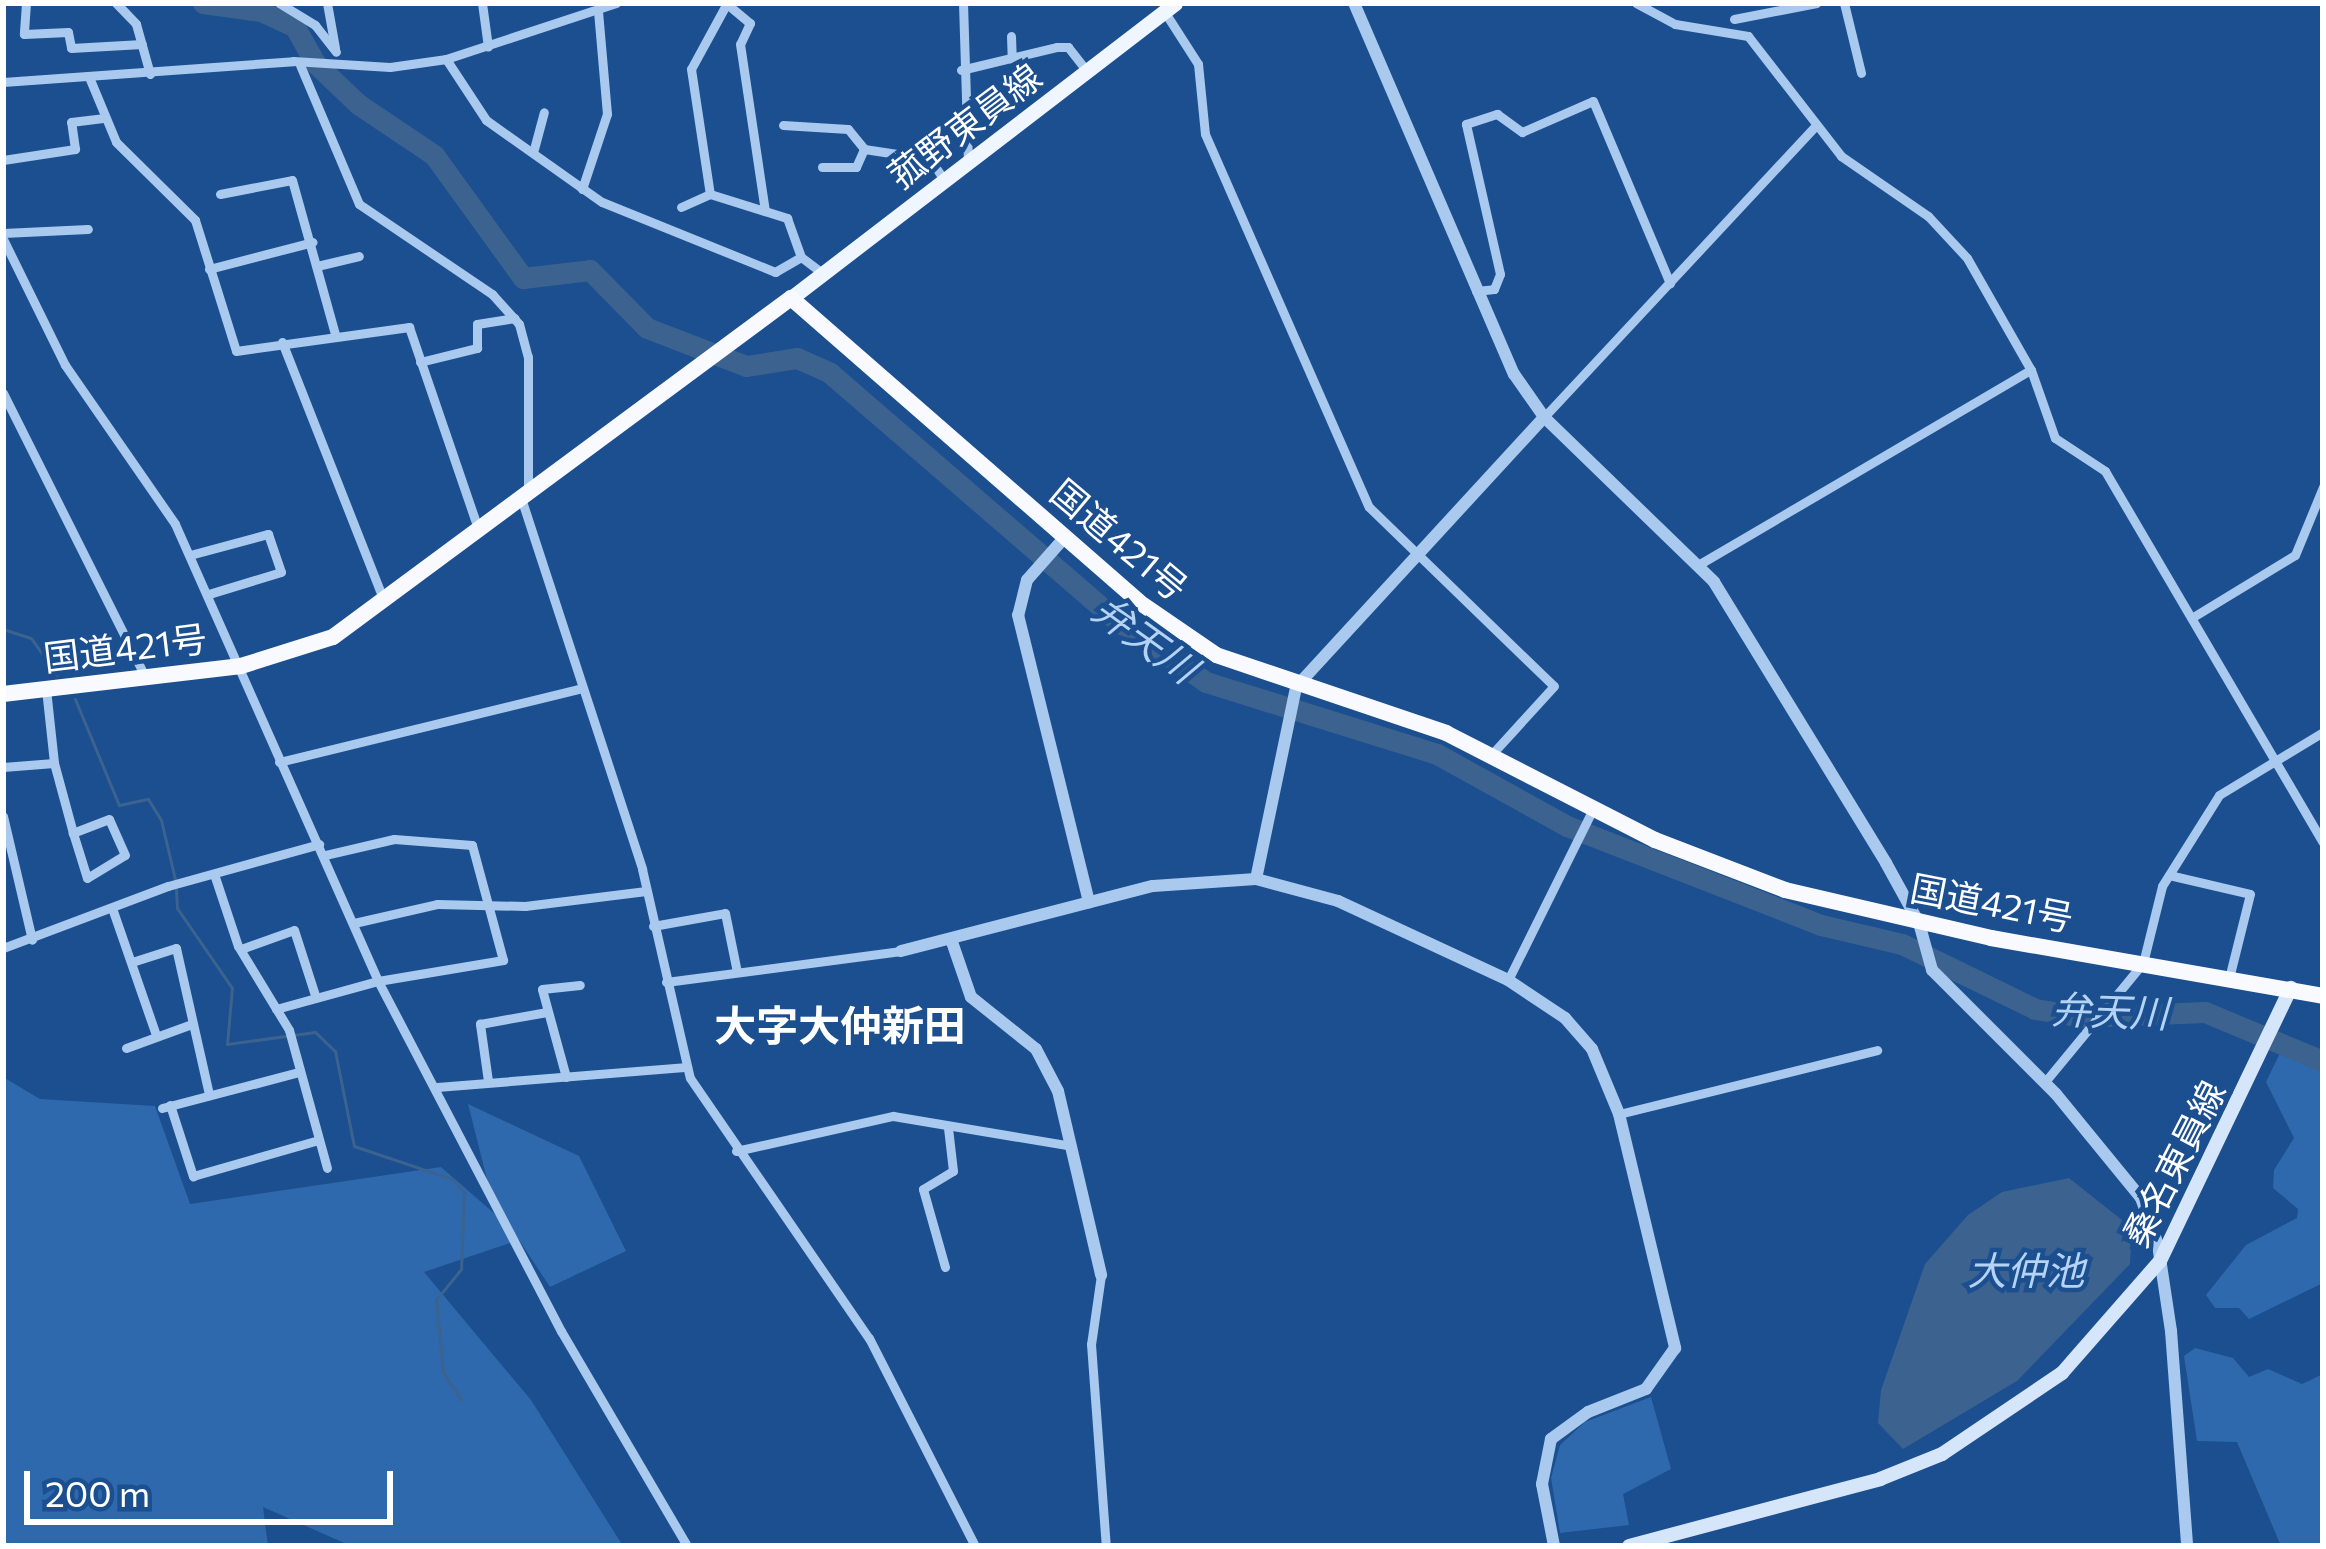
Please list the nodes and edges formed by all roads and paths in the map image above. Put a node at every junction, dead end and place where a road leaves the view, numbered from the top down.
1 (26, 3) edge
2 (116, 3) edge
3 (279, 3) edge
4 (327, 3) edge
5 (482, 3) edge
6 (616, 3) edge
7 (727, 3) edge
8 (963, 3) edge
9 (1354, 3) edge
10 (1636, 3) edge
11 (1733, 3) edge
12 (1816, 3) edge
13 (1844, 3) edge
14 (1169, 7) edge
15 (598, 12) junction
16 (1734, 19) junction
17 (1731, 33) junction
18 (1011, 36) dead end
19 (142, 44) junction
20 (488, 47) junction
21 (336, 52) junction
22 (446, 59) junction
23 (1012, 59) junction
24 (334, 64) junction
25 (304, 65) junction
26 (961, 70) junction
27 (1086, 70) junction
28 (1861, 73) dead end
29 (150, 74) junction
30 (89, 77) junction
31 (3, 82) edge
32 (544, 112) dead end
33 (103, 118) junction
34 (783, 125) dead end
35 (1815, 126) junction
36 (534, 149) junction
37 (865, 149) junction
38 (968, 159) junction
39 (3, 160) edge
40 (822, 166) dead end
41 (943, 178) junction
42 (582, 189) junction
43 (220, 194) dead end
44 (710, 194) junction
45 (681, 207) dead end
46 (765, 211) junction
47 (88, 229) dead end
48 (3, 236) edge
49 (313, 242) junction
50 (359, 256) dead end
51 (801, 257) junction
52 (317, 266) junction
53 (209, 269) junction
54 (822, 274) junction
55 (1670, 283) junction
56 (1476, 291) junction
57 (791, 298) junction
58 (515, 318) junction
59 (335, 334) junction
60 (282, 342) junction
61 (420, 362) junction
62 (2032, 370) junction
63 (3, 393) edge
64 (1544, 417) junction
65 (2323, 487) edge
66 (525, 499) junction
67 (481, 532) junction
68 (1059, 544) junction
69 (1411, 554) junction
70 (190, 555) junction
71 (1698, 565) junction
72 (208, 594) junction
73 (386, 604) junction
74 (2193, 616) junction
75 (242, 666) junction
76 (145, 678) junction
77 (582, 688) junction
78 (46, 689) junction
79 (1294, 692) junction
80 (3, 694) edge
81 (2323, 732) edge
82 (1491, 755) junction
83 (2276, 760) junction
84 (279, 762) junction
85 (54, 763) junction
86 (3, 767) edge
87 (1590, 814) junction
88 (3, 816) edge
89 (73, 833) junction
90 (2323, 842) edge
91 (319, 844) junction
92 (326, 855) junction
93 (214, 874) junction
94 (2169, 875) junction
95 (1256, 878) junction
96 (646, 891) junction
97 (1089, 902) junction
98 (493, 905) junction
99 (112, 908) junction
100 (354, 923) junction
101 (653, 926) junction
102 (1921, 932) junction
103 (951, 939) junction
104 (32, 940) junction
105 (3, 948) edge
106 (241, 949) junction
107 (901, 951) joint
108 (132, 962) junction
109 (2143, 963) junction
110 (737, 972) junction
111 (2229, 978) junction
112 (1508, 980) junction
113 (378, 981) junction
114 (666, 982) junction
115 (580, 986) dead end
116 (2291, 988) junction
117 (2323, 996) edge
118 (316, 998) junction
119 (276, 1010) junction
120 (548, 1012) junction
121 (192, 1024) junction
122 (156, 1035) junction
123 (126, 1048) dead end
124 (1877, 1050) dead end
125 (687, 1067) junction
126 (299, 1072) junction
127 (566, 1077) junction
128 (488, 1081) junction
129 (2044, 1083) junction
130 (437, 1087) junction
131 (209, 1095) junction
132 (1619, 1114) junction
133 (948, 1128) junction
134 (315, 1141) junction
135 (1072, 1146) junction
136 (736, 1151) junction
137 (327, 1168) dead end
138 (2160, 1261) junction
139 (945, 1267) dead end
140 (1101, 1275) joint
141 (687, 1546) edge
142 (975, 1546) edge
143 (1106, 1546) edge
144 (1554, 1546) edge
145 (1629, 1546) edge
146 (2188, 1546) edge

1 - 19 street
2 - 19 street
3 - 21 street
4 - 21 street
5 - 20 street
6 - 15 street
7 - 44 street
7 - 46 street
8 - 26 street
9 - 56 street
10 - 17 street
11 - 16 street
12 - 16 street
13 - 28 street
14 - 27 main road, 菰野東員線
14 - 69 street
15 - 20 street
15 - 42 street
16 - 17 street
17 - 35 street
18 - 23 street
19 - 29 street
20 - 22 street
21 - 24 street
22 - 24 street
22 - 36 street
23 - 26 street
23 - 27 street
24 - 25 street
25 - 29 street
25 - 58 street
26 - 38 street
27 - 38 main road, 菰野東員線
29 - 30 street
30 - 31 street
30 - 33 street
32 - 36 street
33 - 39 street
33 - 53 street
34 - 37 street
35 - 55 street
35 - 62 street
36 - 42 street
37 - 40 street
37 - 41 street
38 - 41 main road, 菰野東員線
41 - 54 main road, 菰野東員線
42 - 51 street
43 - 49 street
44 - 45 street
44 - 46 street
46 - 51 street
47 - 48 street
48 - 70 street
49 - 52 street
49 - 53 street
50 - 52 street
51 - 54 street
52 - 59 street
53 - 60 street
54 - 57 main road, 菰野東員線
55 - 56 street
55 - 64 street
56 - 64 street
57 - 66 highway, 国道421号
57 - 68 highway, 国道421号
58 - 61 street
58 - 66 street
59 - 60 street
59 - 61 street
60 - 73 street
61 - 67 street
62 - 71 street
62 - 74 street
63 - 76 street
64 - 69 street
64 - 71 street
65 - 74 street
66 - 67 highway, 国道421号
66 - 77 street
67 - 73 highway, 国道421号
68 - 79 highway, 国道421号
68 - 97 street
69 - 79 street
69 - 82 street
70 - 72 street
70 - 72 street
71 - 102 street
72 - 75 street
73 - 75 highway, 国道421号
74 - 83 street
75 - 76 highway, 国道421号
75 - 84 street
76 - 78 highway, 国道421号
77 - 84 street
77 - 96 street
78 - 80 highway, 国道421号
78 - 85 street
79 - 82 highway, 国道421号
79 - 95 street
81 - 83 street
82 - 87 highway, 国道421号
83 - 90 street
83 - 94 street
84 - 91 street
85 - 86 street
85 - 89 street
87 - 102 highway, 国道421号
87 - 112 street
88 - 104 street
89 - 89 street
91 - 92 street
91 - 93 street
92 - 98 street
92 - 100 street
93 - 99 street
93 - 106 street
94 - 109 street
94 - 111 street
95 - 97 street
95 - 112 street
96 - 98 street
96 - 101 street
97 - 103 street
98 - 100 street
98 - 113 street
99 - 104 street
99 - 108 street
100 - 113 street
101 - 110 street
101 - 114 street
102 - 109 highway, 国道421号
102 - 129 street
103 - 107 street
103 - 135 street
104 - 105 street
106 - 118 street
106 - 119 street
107 - 110 street
108 - 121 street
108 - 122 street
109 - 111 highway, 国道421号
109 - 129 street
110 - 114 street
111 - 116 highway, 国道421号
112 - 132 street
113 - 118 street
113 - 130 street
114 - 125 street
115 - 120 street
116 - 117 highway, 国道421号
116 - 138 main road, 桑名東員線
118 - 119 street
119 - 126 street
120 - 127 street
120 - 128 street
121 - 122 street
121 - 131 street
122 - 123 street
124 - 132 street
125 - 127 street
125 - 136 street
126 - 131 street
126 - 134 street
127 - 128 street
128 - 130 street
129 - 138 street
130 - 141 street
131 - 134 street
132 - 144 street
133 - 135 street
133 - 136 street
133 - 139 street
134 - 137 street
135 - 140 street
136 - 142 street
138 - 145 main road, 桑名東員線
138 - 146 street
140 - 143 street

